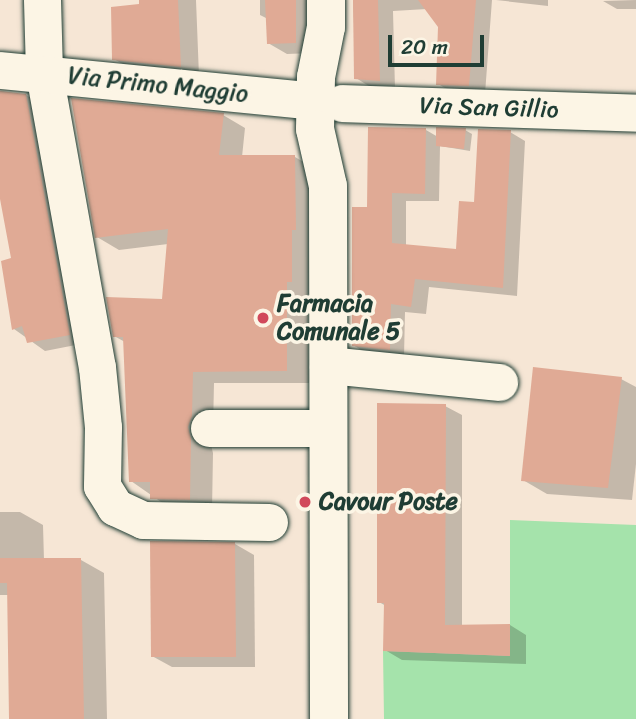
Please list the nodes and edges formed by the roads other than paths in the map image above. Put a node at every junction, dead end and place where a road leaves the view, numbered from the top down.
1 (42, 0) edge
2 (326, 13) edge
3 (0, 70) edge
4 (44, 73) junction
5 (329, 102) junction
6 (636, 113) edge
7 (328, 365) junction
8 (499, 382) dead end
9 (209, 428) dead end
10 (328, 428) junction
11 (268, 522) dead end
12 (329, 719) edge

1 - 4 street
2 - 5 main road
3 - 4 street, Via Primo Maggio
4 - 5 street, Via Primo Maggio
4 - 11 street
5 - 6 street, Via San Gillio
5 - 7 main road
7 - 8 street
7 - 10 main road
9 - 10 street
10 - 12 main road

